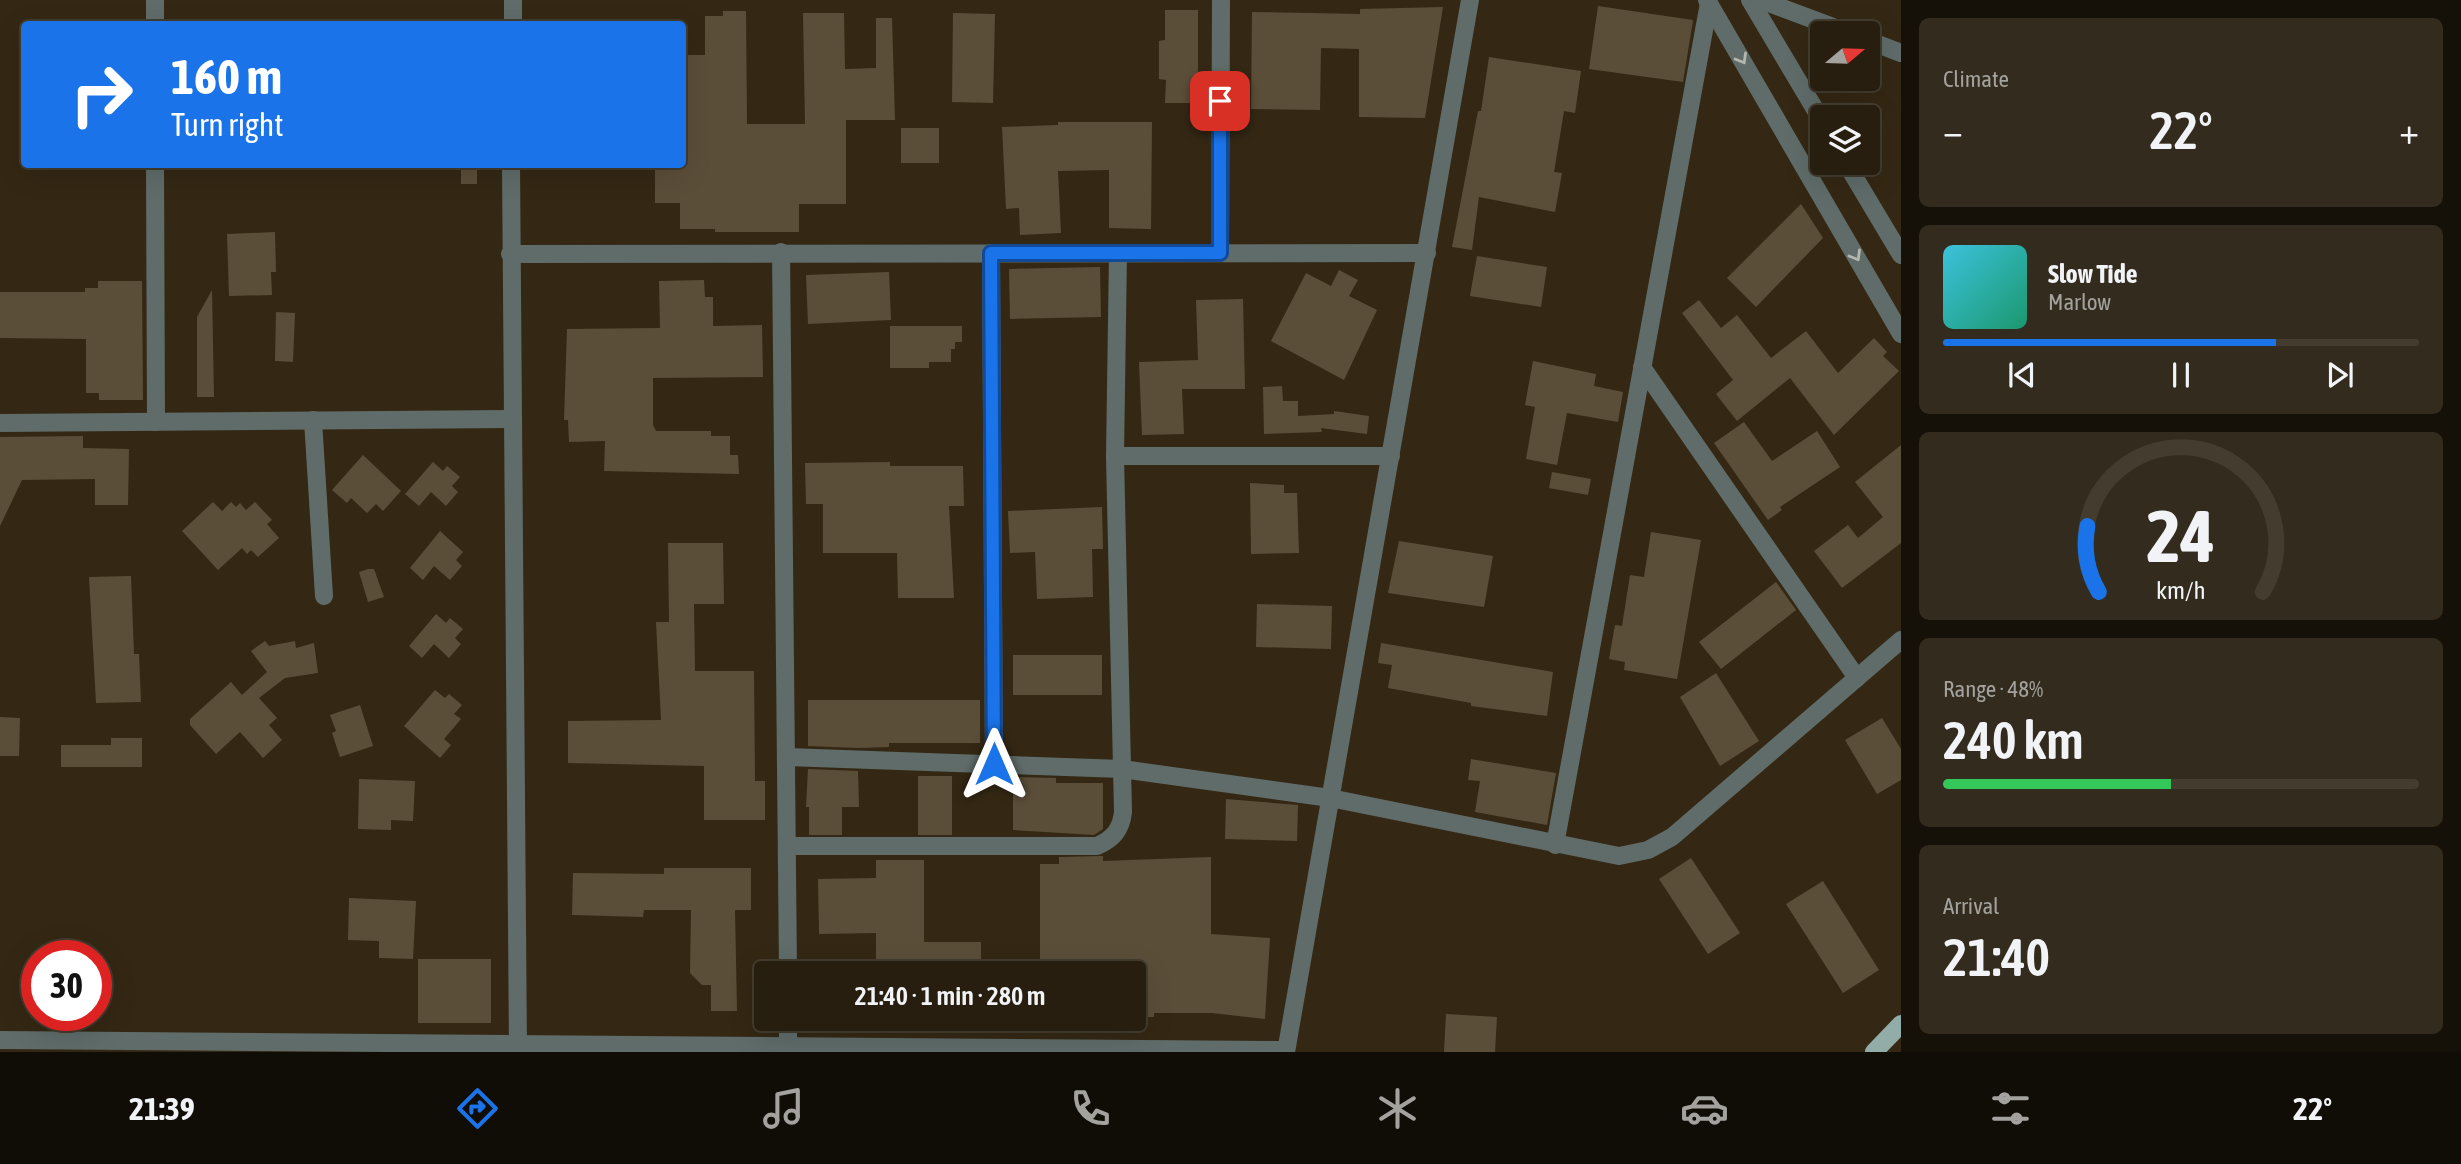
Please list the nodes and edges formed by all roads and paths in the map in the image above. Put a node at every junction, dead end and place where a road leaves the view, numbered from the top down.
1 (155, 0) edge
2 (513, 0) edge
3 (1221, 0) edge
4 (1470, 0) edge
5 (1749, 0) edge
6 (1761, 0) edge
7 (1708, 2) edge
8 (155, 21) edge
9 (513, 21) edge
10 (1817, 21) edge
11 (1880, 45) edge
12 (1901, 53) edge
13 (1812, 105) edge
14 (155, 168) edge
15 (511, 168) edge
16 (1853, 175) edge
17 (781, 253) junction
18 (991, 253) junction
19 (1118, 253) junction
20 (1220, 253) junction
21 (1427, 253) junction
22 (510, 254) junction
23 (1901, 255) edge
24 (1901, 334) edge
25 (1642, 367) junction
26 (512, 419) junction
27 (313, 420) junction
28 (156, 422) junction
29 (0, 423) edge
30 (1115, 456) junction
31 (1391, 456) junction
32 (324, 596) dead end
33 (1901, 640) edge
34 (1857, 678) junction
35 (787, 757) junction
36 (994, 764) junction
37 (1122, 769) junction
38 (1330, 798) junction
39 (1555, 845) junction
40 (789, 846) junction
41 (788, 961) edge
42 (1901, 1024) edge
43 (788, 1031) edge
44 (0, 1040) edge
45 (788, 1045) junction
46 (181, 1046) edge
47 (517, 1047) edge
48 (976, 1049) edge
49 (1286, 1051) edge
50 (1874, 1052) edge

1 - 8 street
2 - 9 street
3 - 20 street
4 - 21 street
5 - 13 street
6 - 10 street
7 -> 24 street
7 - 25 street
11 - 12 street
14 - 28 street
15 - 22 street
16 - 23 street
17 - 18 street
17 - 22 street
17 - 35 street
18 - 19 street
18 - 36 street
19 - 20 street
19 - 30 street
20 - 21 street
21 - 31 street
22 - 26 street
25 - 34 street
25 - 39 street
26 - 27 street
26 - 47 street
27 - 28 street
27 - 32 street
28 - 29 street
30 - 31 street
30 - 37 street
31 - 38 street
33 - 34 street
34 - 39 street
35 - 36 street
35 - 40 street
36 - 37 street
37 - 38 street
37 - 40 street
38 - 39 street
38 - 49 street
40 - 41 street
42 - 50 main road
43 - 45 street
44 - 46 street
45 - 47 street
45 - 48 street
46 - 47 street
48 - 49 street

